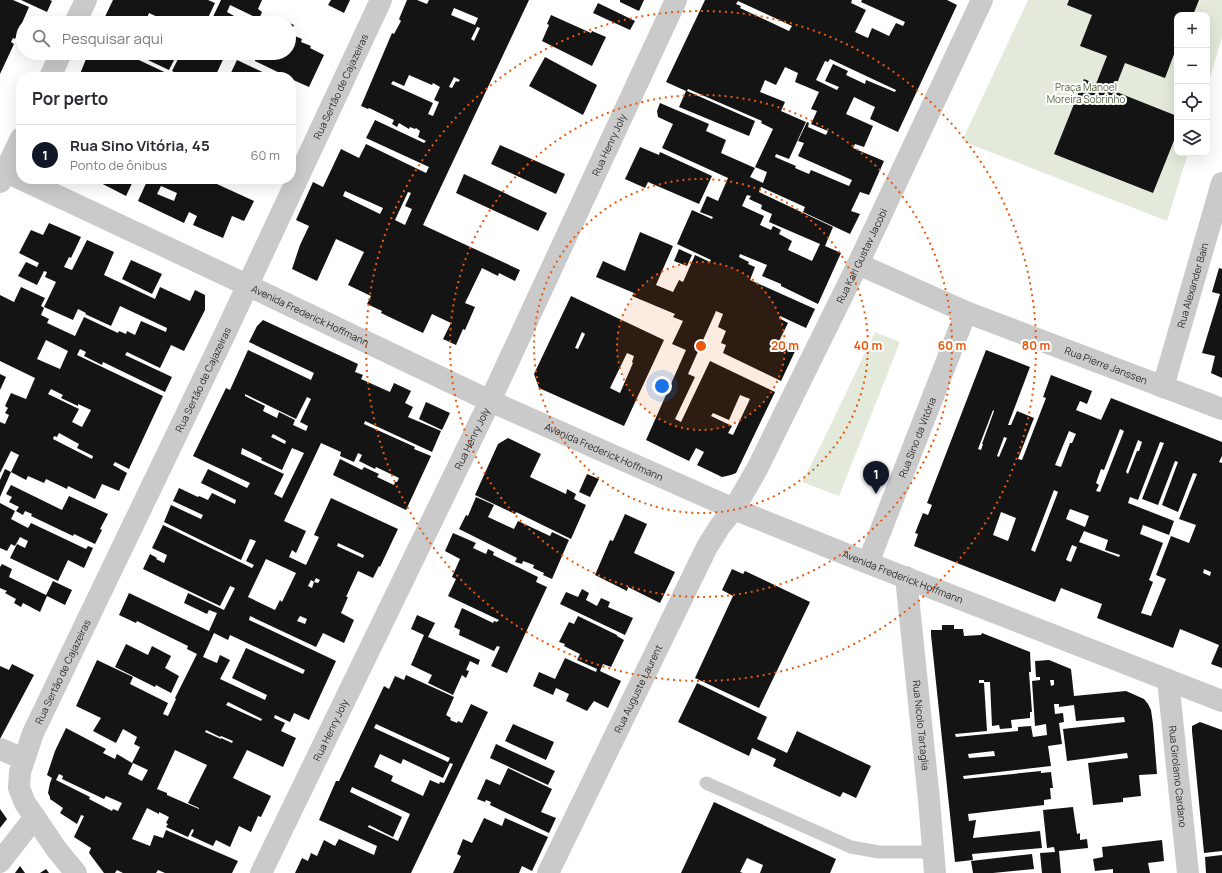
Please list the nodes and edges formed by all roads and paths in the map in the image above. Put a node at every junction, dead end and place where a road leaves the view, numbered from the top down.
1 (86, 0) edge
2 (381, 0) edge
3 (676, 0) edge
4 (982, 0) edge
5 (78, 16) edge
6 (58, 60) edge
7 (52, 72) edge
8 (16, 147) edge
9 (2, 174) edge
10 (16, 180) edge
11 (296, 181) edge
12 (1222, 183) edge
13 (24, 184) edge
14 (294, 184) edge
15 (858, 264) junction
16 (247, 285) junction
17 (966, 312) junction
18 (1163, 387) junction
19 (490, 401) junction
20 (1222, 410) edge
21 (734, 509) junction
22 (868, 563) junction
23 (906, 577) junction
24 (1168, 680) junction
25 (1222, 701) edge
26 (0, 750) edge
27 (24, 759) junction
28 (706, 783) dead end
29 (35, 817) junction
30 (0, 862) edge
31 (935, 862) edge
32 (76, 873) edge
33 (261, 873) edge
34 (548, 873) edge
35 (1188, 873) edge

1 - 5 street
2 - 11 street, Rua Sertão de Cajazeiras
3 - 19 street, Rua Henry Joly
4 - 15 street, Rua Karl Gustav Jacobi
6 - 7 street
8 - 9 street
9 - 10 street, Avenida Frederick Hoffmann
12 - 18 street, Rua Alexander Bain
13 - 16 street, Avenida Frederick Hoffmann
14 - 16 street, Rua Sertão de Cajazeiras
15 - 17 street, Rua Pierre Janssen
15 - 21 street, Rua Karl Gustav Jacobi
16 - 19 street, Avenida Frederick Hoffmann
16 - 27 street, Rua Sertão de Cajazeiras
17 - 18 street, Rua Pierre Janssen
17 - 22 street, Rua Sino da Vitória
18 - 20 street, Rua Pierre Janssen
19 - 21 street, Avenida Frederick Hoffmann
19 - 33 street, Rua Henry Joly
21 - 22 street, Avenida Frederick Hoffmann
21 - 34 street, Rua Auguste Laurent
22 - 23 street, Avenida Frederick Hoffmann
23 - 24 street, Avenida Frederick Hoffmann
23 - 31 street, Rua Nicolo Tartaglia
24 - 25 street, Avenida Frederick Hoffmann
24 - 35 street, Rua Girolamo Cardano
26 - 27 street
27 - 29 street, Rua Sertão de Cajazeiras
28 - 31 lane
29 - 30 street
29 - 32 street, Rua Sertão de Cajazeiras

